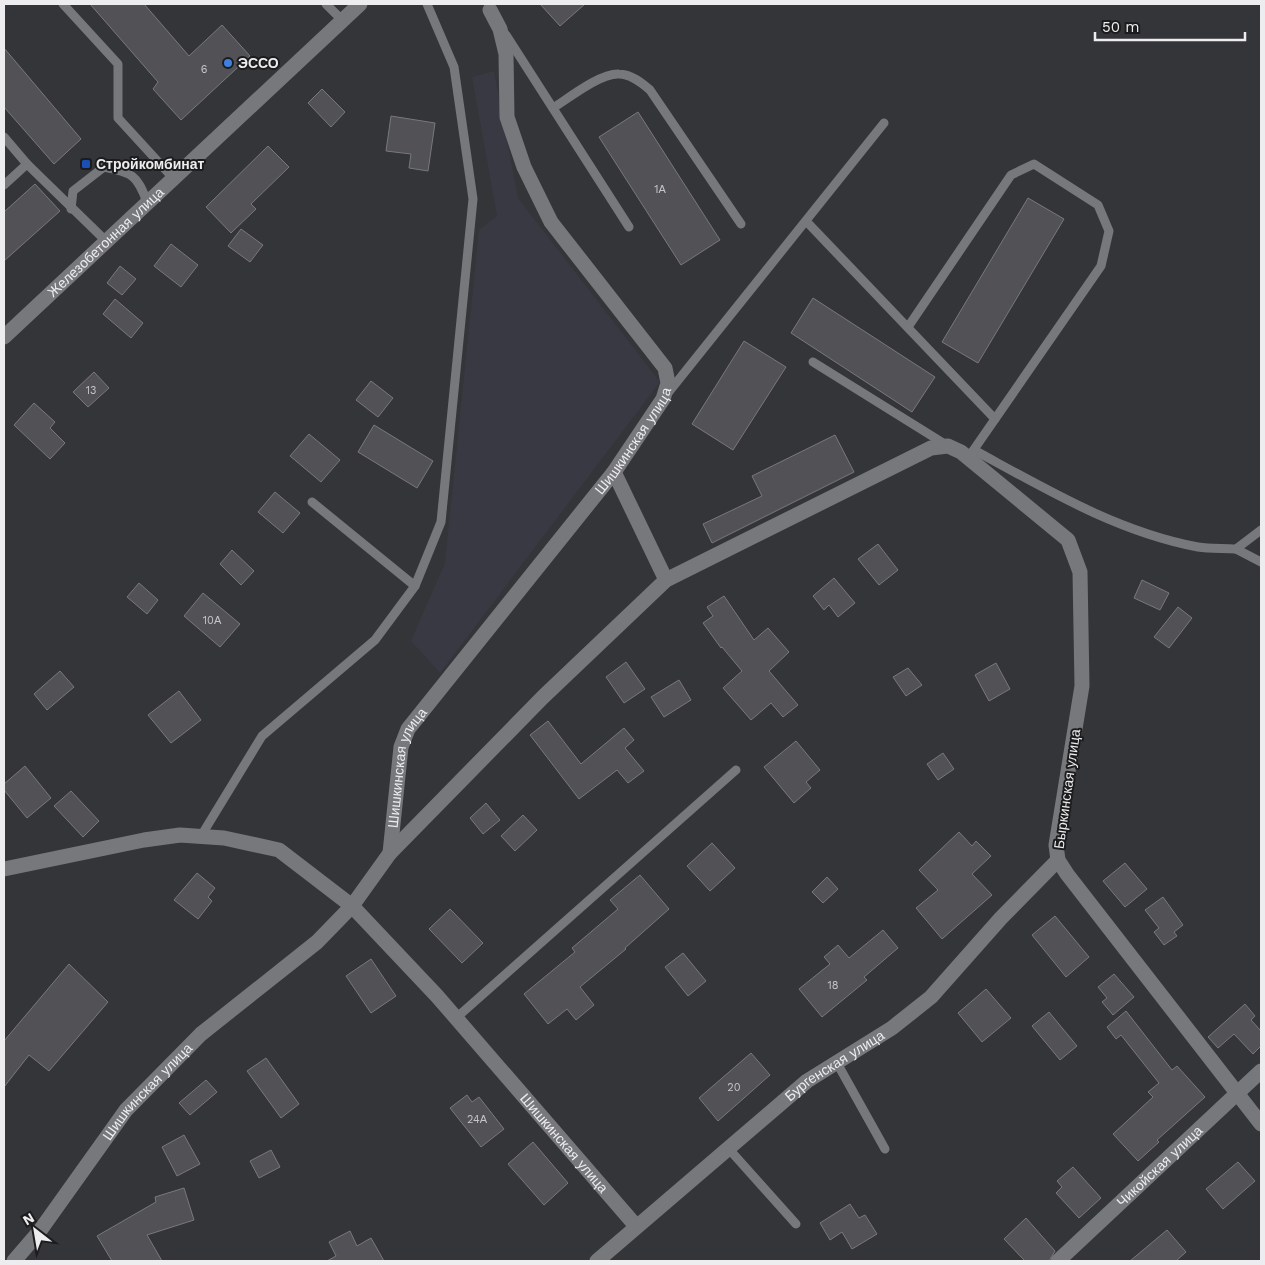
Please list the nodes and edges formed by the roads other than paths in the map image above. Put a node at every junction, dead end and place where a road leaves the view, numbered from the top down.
1 (63, 4) edge
2 (326, 4) edge
3 (360, 4) edge
4 (427, 4) edge
5 (490, 10) joint
6 (342, 20) junction
7 (553, 108) junction
8 (884, 123) dead end
9 (4, 137) edge
10 (27, 164) junction
11 (173, 178) junction
12 (4, 185) edge
13 (147, 202) junction
14 (71, 209) junction
15 (806, 221) junction
16 (741, 224) dead end
17 (629, 227) dead end
18 (106, 241) junction
19 (908, 327) junction
20 (4, 337) edge
21 (813, 362) dead end
22 (663, 399) junction
23 (995, 419) junction
24 (948, 446) junction
25 (971, 454) junction
26 (614, 472) junction
27 (312, 502) dead end
28 (1261, 530) edge
29 (1236, 549) junction
30 (1261, 562) edge
31 (666, 580) junction
32 (415, 586) junction
33 (736, 770) dead end
34 (201, 836) junction
35 (390, 852) junction
36 (1058, 860) junction
37 (4, 870) edge
38 (352, 906) junction
39 (456, 1018) junction
40 (837, 1063) junction
41 (1261, 1071) edge
42 (1236, 1094) junction
43 (1261, 1124) edge
44 (728, 1148) junction
45 (885, 1149) dead end
46 (796, 1224) dead end
47 (636, 1226) junction
48 (14, 1261) edge
49 (597, 1261) edge
50 (1058, 1261) edge

1 - 11 lane
2 - 6 lane
3 - 6 street, Железобетонная улица
4 - 32 lane
5 - 7 lane
5 - 22 street, Шишкинская улица
6 - 11 street, Железобетонная улица
7 - 16 lane
7 - 17 lane
8 - 15 lane
9 - 10 lane
10 - 12 lane
10 - 14 lane
11 - 13 street, Железобетонная улица
13 - 14 lane
13 - 18 street, Железобетонная улица
14 - 18 lane
15 - 19 lane
15 - 22 lane
18 - 20 street, Железобетонная улица
19 - 23 lane
19 - 23 lane
21 - 24 lane
22 - 26 street, Шишкинская улица
23 - 25 lane
24 - 25 street, Быркинская улица
24 - 31 street, Шишкинская улица
25 - 29 lane
25 - 36 street, Быркинская улица
26 - 31 street
26 - 35 street, Шишкинская улица
27 - 32 lane
28 - 29 lane
29 - 30 lane
31 - 35 street, Шишкинская улица
32 - 34 lane
33 - 39 lane
34 - 37 street, Шишкинская улица
34 - 38 street, Шишкинская улица
35 - 38 street, Шишкинская улица
36 - 40 street, Бургенская улица
36 - 42 street, Быркинская улица
38 - 39 street, Шишкинская улица
38 - 48 street, Шишкинская улица
39 - 47 street, Шишкинская улица
40 - 44 street, Бургенская улица
40 - 45 lane
41 - 42 street, Чикойская улица
42 - 43 street, Быркинская улица
42 - 50 street, Чикойская улица
44 - 46 lane
44 - 47 street, Бургенская улица
47 - 49 street, Бургенская улица

